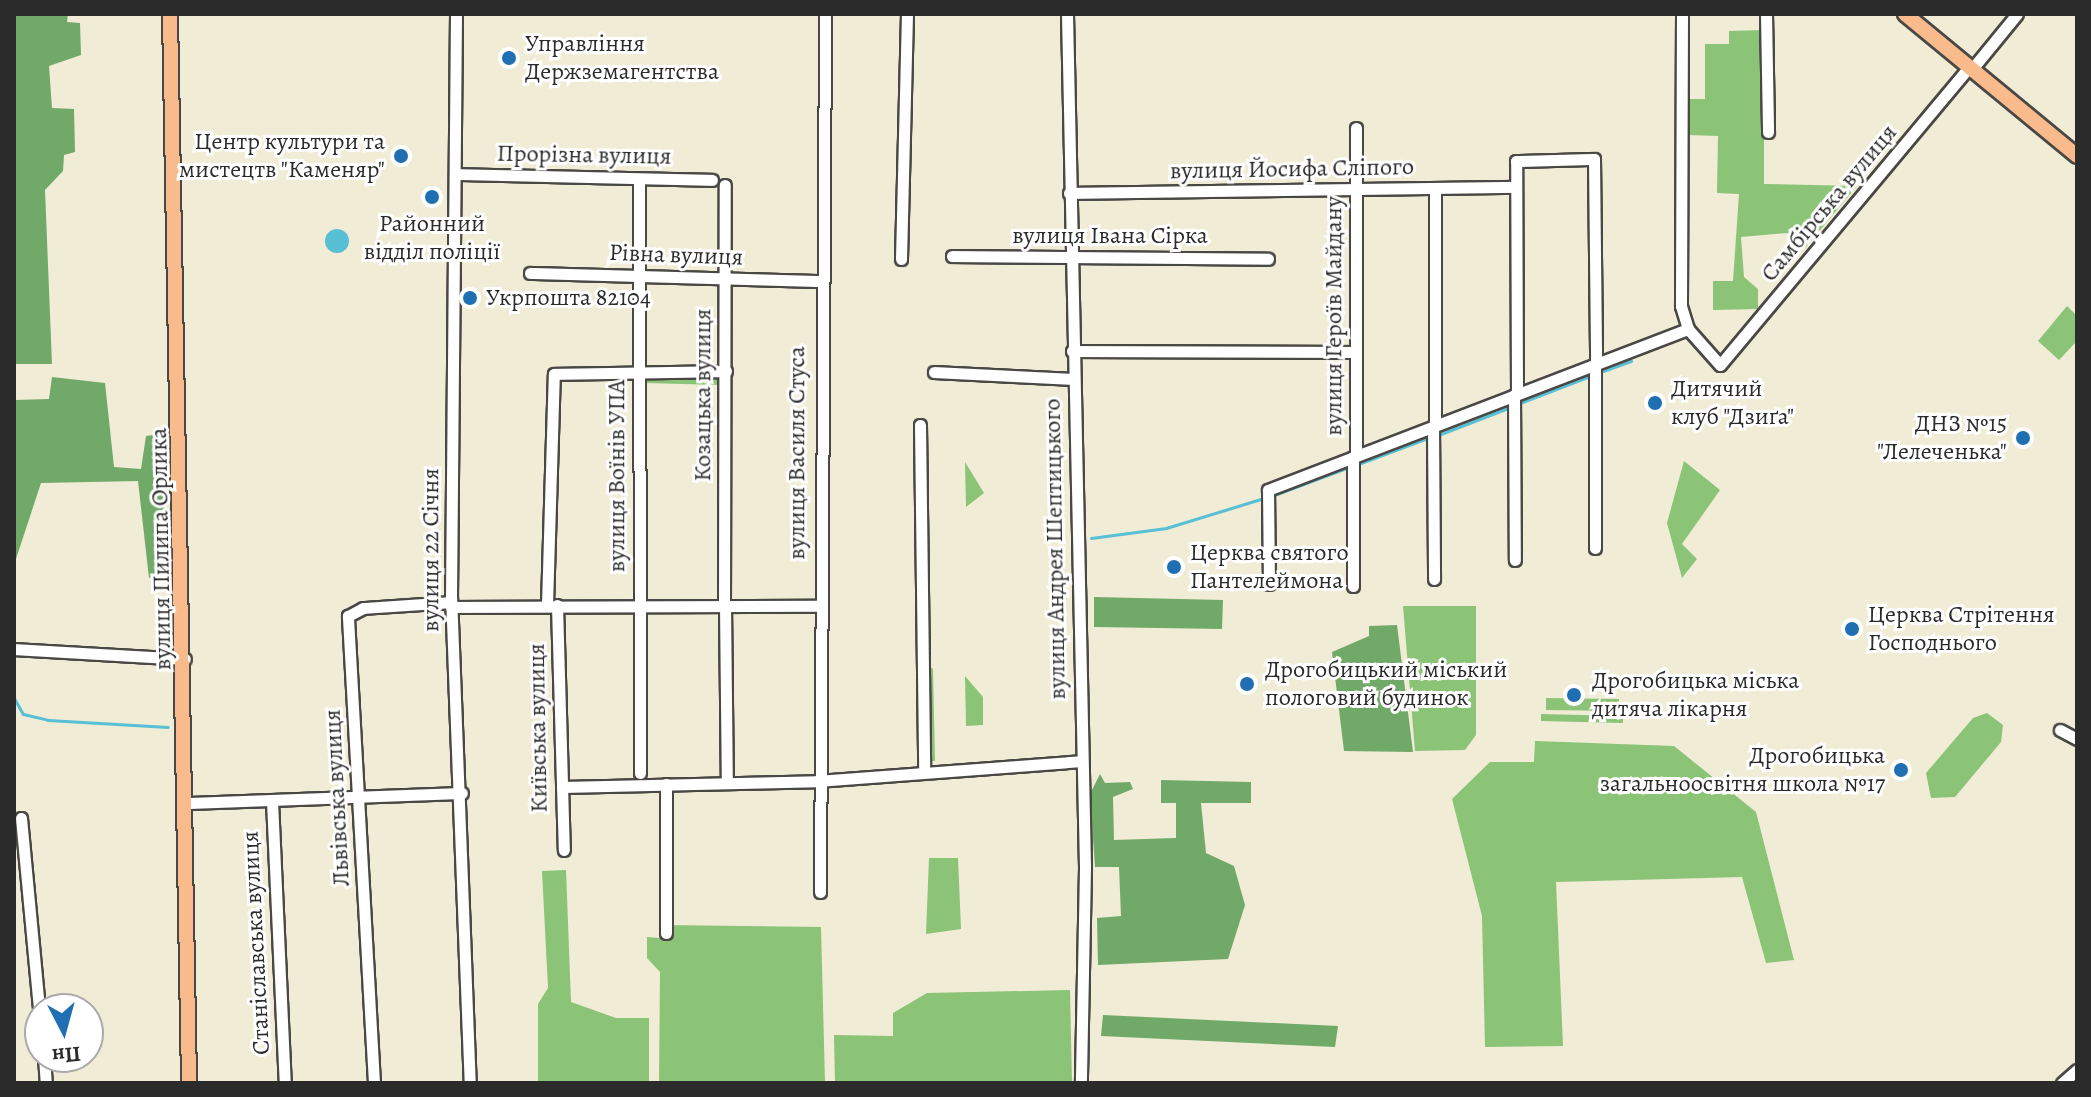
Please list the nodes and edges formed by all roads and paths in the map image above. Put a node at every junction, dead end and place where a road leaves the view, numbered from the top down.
1 (170, 14) edge
2 (825, 14) edge
3 (907, 14) edge
4 (1067, 14) edge
5 (1682, 14) edge
6 (1766, 14) edge
7 (1905, 14) edge
8 (2017, 14) edge
9 (456, 15) edge
10 (1971, 68) junction
11 (1356, 128) dead end
12 (1768, 132) dead end
13 (2077, 156) edge
14 (455, 174) junction
15 (639, 179) junction
16 (712, 180) dead end
17 (725, 185) dead end
18 (1516, 187) junction
19 (1435, 188) junction
20 (1355, 192) junction
21 (1069, 193) junction
22 (952, 256) dead end
23 (1072, 258) junction
24 (901, 259) dead end
25 (1268, 259) dead end
26 (530, 273) dead end
27 (638, 275) junction
28 (725, 278) junction
29 (820, 281) junction
30 (1688, 329) junction
31 (1072, 351) junction
32 (1355, 352) junction
33 (1595, 364) junction
34 (638, 371) junction
35 (726, 371) junction
36 (934, 372) dead end
37 (1073, 379) junction
38 (1515, 394) junction
39 (920, 425) dead end
40 (1434, 426) junction
41 (1355, 456) junction
42 (1595, 548) dead end
43 (1515, 560) dead end
44 (1434, 579) dead end
45 (1269, 584) dead end
46 (1353, 586) dead end
47 (451, 604) junction
48 (552, 605) junction
49 (639, 605) junction
50 (725, 605) junction
51 (818, 606) junction
52 (14, 649) edge
53 (185, 659) junction
54 (2060, 730) dead end
55 (2077, 739) edge
56 (1081, 761) junction
57 (924, 768) junction
58 (640, 773) dead end
59 (817, 781) junction
60 (727, 783) junction
61 (666, 784) junction
62 (562, 787) junction
63 (462, 793) junction
64 (360, 798) junction
65 (272, 801) junction
66 (188, 803) junction
67 (21, 818) dead end
68 (564, 850) dead end
69 (820, 892) dead end
70 (666, 933) dead end
71 (38, 993) edge
72 (2077, 1070) edge
73 (189, 1083) edge
74 (285, 1083) edge
75 (374, 1083) edge
76 (470, 1083) edge
77 (1081, 1083) edge
78 (2062, 1083) edge

1 - 53 main road, вулиця Пилипа Орлика
2 - 29 street, вулиця Василя Стуса
3 - 24 street
4 - 21 street, вулиця Андрея Шептицького
5 - 30 street
6 - 12 street
7 - 10 main road
8 - 10 street, Самбірська вулиця
9 - 14 street, вулиця 22 Січня
10 - 13 main road
10 - 30 street, Самбірська вулиця
11 - 20 street, вулиця Героїв Майдану
14 - 15 street, Прорізна вулиця
14 - 47 street, вулиця 22 Січня
15 - 16 street, Прорізна вулиця
15 - 27 street, вулиця Воїнів УПА
17 - 28 street, Козацька вулиця
18 - 19 street, вулиця Йосифа Сліпого
18 - 33 street
18 - 38 street
19 - 20 street, вулиця Йосифа Сліпого
19 - 40 street
20 - 21 street, вулиця Йосифа Сліпого
20 - 32 street, вулиця Героїв Майдану
21 - 23 street, вулиця Андрея Шептицького
22 - 23 street, вулиця Івана Сірка
23 - 25 street, вулиця Івана Сірка
23 - 31 street, вулиця Андрея Шептицького
26 - 27 street, Рівна вулиця
27 - 28 street, Рівна вулиця
27 - 34 street, вулиця Воїнів УПА
28 - 29 street, Рівна вулиця
28 - 35 street, Козацька вулиця
29 - 51 street, вулиця Василя Стуса
30 - 33 street
31 - 32 street
31 - 37 street, вулиця Андрея Шептицького
32 - 41 street, вулиця Героїв Майдану
33 - 38 street
33 - 42 street
34 - 35 street
34 - 48 street, Київська вулиця
34 - 49 street, вулиця Воїнів УПА
35 - 50 street, Козацька вулиця
36 - 37 street
37 - 56 street, вулиця Андрея Шептицького
38 - 40 street
38 - 43 street
39 - 57 street
40 - 41 street
40 - 44 street
41 - 45 street
41 - 46 street, вулиця Героїв Майдану
47 - 48 street
47 - 63 street, вулиця 22 Січня
47 - 64 street, Львівська вулиця
48 - 49 street
48 - 62 street, Київська вулиця
49 - 50 street
49 - 58 street, вулиця Воїнів УПА
50 - 51 street
50 - 60 street, Козацька вулиця
51 - 59 street, вулиця Василя Стуса
52 - 53 street
53 - 66 main road, вулиця Пилипа Орлика
54 - 55 street
56 - 57 street
56 - 77 street, вулиця Андрея Шептицького
57 - 59 street
59 - 60 street
59 - 69 street, вулиця Василя Стуса
60 - 61 street
61 - 62 street
61 - 70 street
62 - 68 street, Київська вулиця
63 - 64 street
63 - 76 street, вулиця 22 Січня
64 - 65 street
64 - 75 street, Львівська вулиця
65 - 66 street
65 - 74 street, Станіславська вулиця
66 - 73 main road, вулиця Пилипа Орлика
67 - 71 street
72 - 78 street

